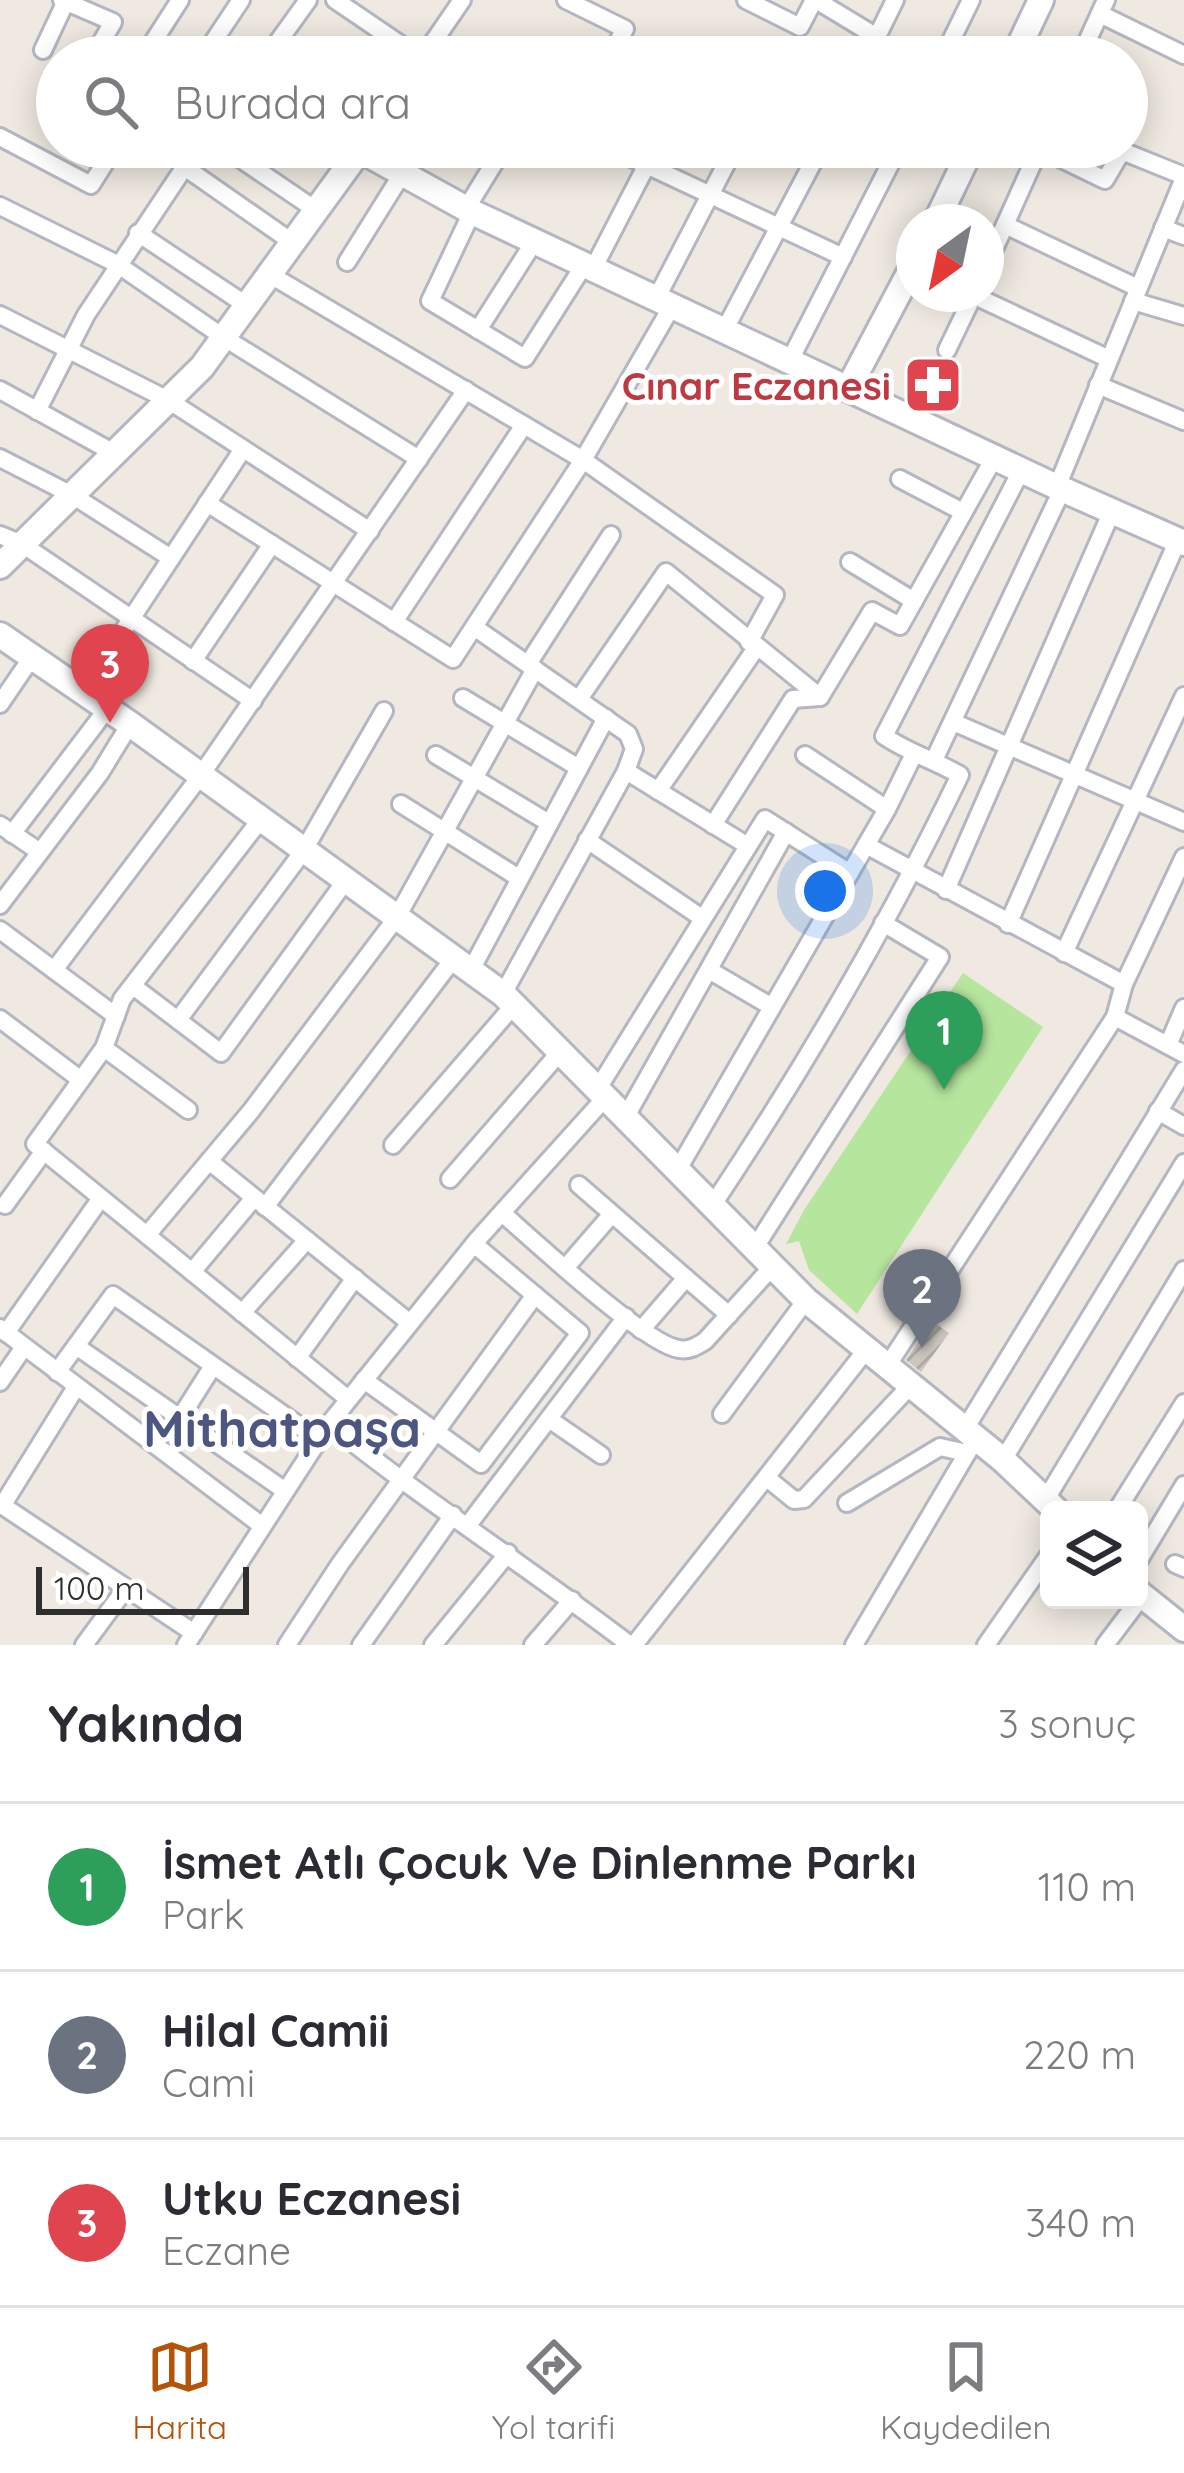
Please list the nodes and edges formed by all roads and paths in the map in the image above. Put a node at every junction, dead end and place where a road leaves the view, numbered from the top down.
1 (180, 0) edge
2 (241, 0) edge
3 (308, 0) edge
4 (335, 0) edge
5 (462, 0) edge
6 (566, 0) edge
7 (746, 0) edge
8 (815, 0) edge
9 (895, 0) edge
10 (971, 0) edge
11 (1041, 0) edge
12 (64, 1) edge
13 (94, 6) edge
14 (1103, 7) edge
15 (49, 36) edge
16 (105, 36) edge
17 (157, 36) edge
18 (217, 36) edge
19 (282, 36) edge
20 (397, 36) edge
21 (436, 36) edge
22 (621, 36) edge
23 (875, 36) edge
24 (877, 36) edge
25 (953, 36) edge
26 (1024, 36) edge
27 (1090, 36) edge
28 (1184, 55) edge
29 (0, 138) edge
30 (36, 156) edge
31 (1148, 162) edge
32 (59, 168) edge
33 (102, 168) edge
34 (182, 168) edge
35 (203, 168) edge
36 (254, 168) edge
37 (342, 168) edge
38 (389, 168) edge
39 (492, 168) edge
40 (645, 168) edge
41 (650, 168) edge
42 (724, 168) edge
43 (810, 168) edge
44 (888, 168) edge
45 (962, 168) edge
46 (1030, 168) edge
47 (1080, 168) edge
48 (1112, 168) edge
49 (402, 174) junction
50 (1184, 177) edge
51 (709, 197) junction
52 (945, 204) edge
53 (0, 206) edge
54 (316, 210) junction
55 (469, 211) junction
56 (1005, 224) joint
57 (778, 228) junction
58 (1163, 228) junction
59 (138, 233) junction
60 (1184, 236) edge
61 (292, 242) junction
62 (534, 242) junction
63 (843, 257) junction
64 (346, 262) dead end
65 (117, 264) junction
66 (588, 267) junction
67 (269, 274) junction
68 (1135, 294) junction
69 (896, 298) edge
70 (664, 303) junction
71 (246, 305) junction
72 (1004, 309) edge
73 (965, 312) edge
74 (0, 315) edge
75 (1184, 316) edge
76 (478, 330) junction
77 (724, 331) junction
78 (223, 337) junction
79 (70, 347) junction
80 (946, 350) dead end
81 (1109, 359) junction
82 (790, 362) junction
83 (1098, 385) junction
84 (848, 389) junction
85 (0, 390) edge
86 (466, 391) junction
87 (168, 400) junction
88 (37, 411) junction
89 (1184, 421) edge
90 (524, 424) junction
91 (243, 448) junction
92 (114, 453) junction
93 (0, 458) edge
94 (994, 458) junction
95 (419, 459) junction
96 (583, 460) junction
97 (1022, 471) junction
98 (900, 478) dead end
99 (1059, 488) junction
100 (72, 495) junction
101 (208, 502) junction
102 (1112, 511) junction
103 (963, 512) junction
104 (370, 531) junction
105 (611, 536) dead end
106 (11, 540) edge
107 (1181, 541) edge
108 (272, 544) junction
109 (171, 558) junction
110 (850, 562) dead end
111 (0, 566) edge
112 (334, 584) junction
113 (914, 601) junction
114 (131, 619) junction
115 (394, 622) junction
116 (474, 627) junction
117 (0, 635) edge
118 (753, 645) junction
119 (32, 657) junction
120 (193, 661) junction
121 (532, 667) junction
122 (83, 692) junction
123 (1184, 696) edge
124 (820, 697) junction
125 (463, 698) dead end
126 (579, 699) junction
127 (253, 701) junction
128 (0, 704) edge
129 (107, 709) junction
130 (384, 711) dead end
131 (606, 718) junction
132 (953, 722) junction
133 (130, 724) junction
134 (505, 725) junction
135 (1009, 746) junction
136 (436, 755) dead end
137 (805, 755) dead end
138 (913, 756) junction
139 (934, 760) junction
140 (579, 768) junction
141 (626, 771) junction
142 (201, 775) junction
143 (1076, 775) junction
144 (475, 781) junction
145 (658, 790) junction
146 (1136, 802) junction
147 (401, 804) dead end
148 (886, 809) junction
149 (261, 819) junction
150 (1184, 821) edge
151 (549, 823) junction
152 (713, 825) junction
153 (6, 830) edge
154 (786, 832) junction
155 (446, 833) junction
156 (587, 840) junction
157 (866, 845) junction
158 (748, 846) junction
159 (304, 850) junction
160 (40, 852) junction
161 (1184, 857) edge
162 (913, 872) junction
163 (850, 873) junction
164 (520, 878) junction
165 (346, 880) junction
166 (946, 890) junction
167 (0, 905) edge
168 (398, 917) junction
169 (702, 918) junction
170 (883, 922) junction
171 (1008, 924) junction
172 (0, 930) edge
173 (1064, 953) junction
174 (463, 964) junction
175 (54, 970) junction
176 (709, 970) junction
177 (1124, 984) junction
178 (133, 986) junction
179 (508, 1000) junction
180 (772, 1007) junction
181 (1184, 1008) edge
182 (116, 1016) junction
183 (1115, 1017) junction
184 (0, 1018) edge
185 (178, 1020) junction
186 (104, 1048) junction
187 (1176, 1050) edge
188 (560, 1052) junction
189 (1184, 1070) edge
190 (80, 1080) junction
191 (602, 1094) junction
192 (188, 1110) dead end
193 (1158, 1112) junction
194 (625, 1118) junction
195 (1184, 1126) edge
196 (393, 1145) dead end
197 (44, 1151) junction
198 (208, 1161) junction
199 (1184, 1163) edge
200 (677, 1171) junction
201 (449, 1179) dead end
202 (579, 1185) dead end
203 (101, 1198) junction
204 (260, 1202) junction
205 (5, 1204) dead end
206 (712, 1206) junction
207 (502, 1213) junction
208 (612, 1214) junction
209 (147, 1235) junction
210 (307, 1240) junction
211 (474, 1244) junction
212 (763, 1258) junction
213 (566, 1268) junction
214 (1184, 1270) edge
215 (191, 1271) junction
216 (686, 1278) junction
217 (355, 1279) junction
218 (535, 1295) junction
219 (806, 1300) junction
220 (242, 1313) junction
221 (729, 1315) junction
222 (410, 1322) junction
223 (634, 1323) junction
224 (3, 1331) edge
225 (76, 1346) junction
226 (24, 1347) junction
227 (866, 1349) junction
228 (297, 1358) junction
229 (213, 1366) junction
230 (886, 1368) junction
231 (57, 1372) junction
232 (364, 1380) junction
233 (0, 1382) edge
234 (910, 1386) junction
235 (76, 1387) junction
236 (348, 1399) junction
237 (1184, 1403) edge
238 (722, 1414) dead end
239 (180, 1418) junction
240 (549, 1419) junction
241 (323, 1431) junction
242 (435, 1432) junction
243 (969, 1440) junction
244 (601, 1455) dead end
245 (1003, 1460) junction
246 (767, 1478) junction
247 (401, 1479) junction
248 (1184, 1485) edge
249 (284, 1490) junction
250 (1047, 1501) edge
251 (1053, 1501) edge
252 (1123, 1501) edge
253 (847, 1503) dead end
254 (1, 1505) edge
255 (461, 1520) junction
256 (261, 1525) junction
257 (1148, 1545) edge
258 (508, 1553) junction
259 (1040, 1568) edge
260 (126, 1588) junction
261 (572, 1600) junction
262 (1148, 1604) edge
263 (1131, 1609) edge
264 (1184, 1633) edge
265 (190, 1639) edge
266 (84, 1645) edge
267 (286, 1645) edge
268 (361, 1645) edge
269 (433, 1645) edge
270 (533, 1645) edge
271 (632, 1645) edge
272 (854, 1645) edge
273 (986, 1645) edge
274 (1105, 1645) edge
275 (1178, 1645) edge

1 - 17 street
2 - 18 street
3 - 19 street
4 - 20 street
5 - 21 street
6 - 22 street
7 - 8 street
8 - 23 street
9 - 24 street
10 - 25 street
11 - 26 street
12 - 13 street
12 - 15 street
13 - 16 street
14 - 27 street
14 - 28 street
29 - 30 street
31 - 50 street
32 - 33 street
34 - 59 street
35 - 61 street
36 - 54 street
37 - 54 street
38 - 49 street
39 - 55 street
40 - 66 street
41 - 51 street
42 - 51 street
43 - 57 street
44 - 63 street
45 - 52 street
46 - 56 street
47 - 48 street
49 - 55 street
49 - 64 street
50 - 58 street
51 - 57 street
51 - 70 street
53 - 65 street
54 - 61 street
55 - 62 street
55 - 76 street
56 - 68 street
57 - 63 street
57 - 77 street
58 - 60 street
58 - 68 street
59 - 65 street
59 - 71 street
61 - 67 street
62 - 66 street
62 - 76 street
63 - 82 street
65 - 78 street
65 - 79 street
66 - 70 street
66 - 76 street
67 - 71 street
67 - 86 street
68 - 75 street
68 - 81 street
69 - 84 street
70 - 77 street
70 - 96 street
71 - 78 street
72 - 81 street
73 - 80 street
74 - 79 street
77 - 82 street
78 - 87 street
78 - 95 street
79 - 87 street
79 - 88 street
81 - 83 street
82 - 84 street
83 - 89 street
83 - 99 street
84 - 94 street
85 - 88 street
86 - 90 street
86 - 95 street
87 - 91 street
87 - 92 street
88 - 92 street
90 - 96 street
90 - 115 street
91 - 101 street
91 - 104 street
92 - 100 street
93 - 100 street
94 - 97 street
94 - 103 street
95 - 104 street
96 - 116 street
96 - 118 street
97 - 99 street
97 - 138 street
98 - 103 street
99 - 102 street
99 - 132 street
100 - 106 street
100 - 109 street
101 - 108 street
101 - 109 street
102 - 107 street
102 - 135 street
103 - 113 street
104 - 112 street
105 - 121 street
106 - 111 street
106 - 114 street
107 - 143 street
108 - 112 street
108 - 120 street
109 - 114 street
110 - 113 street
112 - 115 street
112 - 127 street
113 - 124 street
114 - 120 street
114 - 122 street
115 - 116 street
116 - 121 street
117 - 119 street
118 - 124 street
118 - 126 street
118 - 145 street
119 - 122 street
119 - 128 street
120 - 127 street
121 - 126 street
121 - 134 street
122 - 129 street
123 - 146 street
124 - 152 street
125 - 134 street
126 - 131 street
127 - 142 street
129 - 133 street
129 - 153 street
130 - 159 street
131 - 140 street
131 - 141 street
132 - 135 street
132 - 139 street
133 - 142 street
133 - 160 street
134 - 140 street
134 - 144 street
135 - 143 street
135 - 166 street
136 - 144 street
137 - 148 street
138 - 139 street
138 - 148 street
139 - 162 street
140 - 151 street
141 - 145 street
141 - 156 street
142 - 149 street
142 - 175 street
143 - 146 street
143 - 171 street
144 - 151 street
144 - 155 street
145 - 152 street
146 - 150 street
146 - 173 street
147 - 155 street
148 - 157 street
149 - 159 street
149 - 178 street
151 - 164 street
152 - 158 street
153 - 160 street
154 - 158 street
154 - 163 street
154 - 176 street
155 - 164 street
155 - 168 street
156 - 169 street
156 - 179 street
157 - 162 street
157 - 163 street
158 - 169 street
159 - 165 street
159 - 185 street
160 - 167 street
161 - 177 street
162 - 166 street
162 - 170 street
163 - 180 street
164 - 174 street
165 - 168 street
165 - 185 street
166 - 171 street
168 - 174 street
168 - 198 street
169 - 191 street
170 - 206 street
170 - 212 street
171 - 173 street
172 - 175 street
173 - 177 street
174 - 179 street
174 - 204 street
175 - 182 street
176 - 180 street
176 - 194 street
177 - 183 street
178 - 182 street
178 - 185 street
179 - 188 street
179 - 196 street
180 - 200 street
181 - 187 street
182 - 186 street
183 - 187 street
183 - 230 street
184 - 190 street
186 - 190 street
186 - 192 street
188 - 191 street
188 - 201 street
189 - 193 street
190 - 197 street
191 - 194 street
191 - 207 street
193 - 195 street
193 - 243 street
194 - 200 street
197 - 203 street
197 - 205 street
198 - 204 street
198 - 209 street
199 - 245 street
200 - 206 street
202 - 208 street
203 - 209 street
203 - 224 street
204 - 210 street
204 - 215 street
206 - 212 street
207 - 211 street
207 - 213 street
208 - 213 street
208 - 216 street
209 - 215 street
210 - 217 street
210 - 220 street
211 - 218 street
211 - 222 street
212 - 219 street
212 - 221 street
213 - 223 street
214 - 251 street
215 - 220 street
216 - 221 street
216 - 223 street
217 - 222 street
217 - 228 street
218 - 242 street
218 - 242 street
219 - 227 street
219 - 238 street
220 - 228 street
221 - 223 street
222 - 232 street
223 - 240 street
224 - 226 street
225 - 229 street
225 - 231 street
225 - 239 street
226 - 231 street
226 - 233 street
227 - 230 street
227 - 246 street
228 - 236 street
229 - 239 street
229 - 241 street
230 - 234 street
231 - 235 street
232 - 236 street
232 - 242 street
234 - 243 street
234 - 246 street
235 - 254 street
235 - 256 street
236 - 241 street
237 - 252 street
239 - 249 street
240 - 244 street
240 - 255 street
241 - 247 street
241 - 249 street
242 - 247 street
243 - 245 street
243 - 253 street
243 - 272 street
245 - 250 street
246 - 271 street
247 - 255 street
247 - 267 street
248 - 257 street
249 - 256 street
254 - 260 street
255 - 258 street
255 - 268 street
256 - 265 street
258 - 261 street
258 - 269 street
259 - 273 street
260 - 265 street
260 - 266 street
261 - 270 street
261 - 271 street
262 - 264 street
263 - 274 street
264 - 275 street

